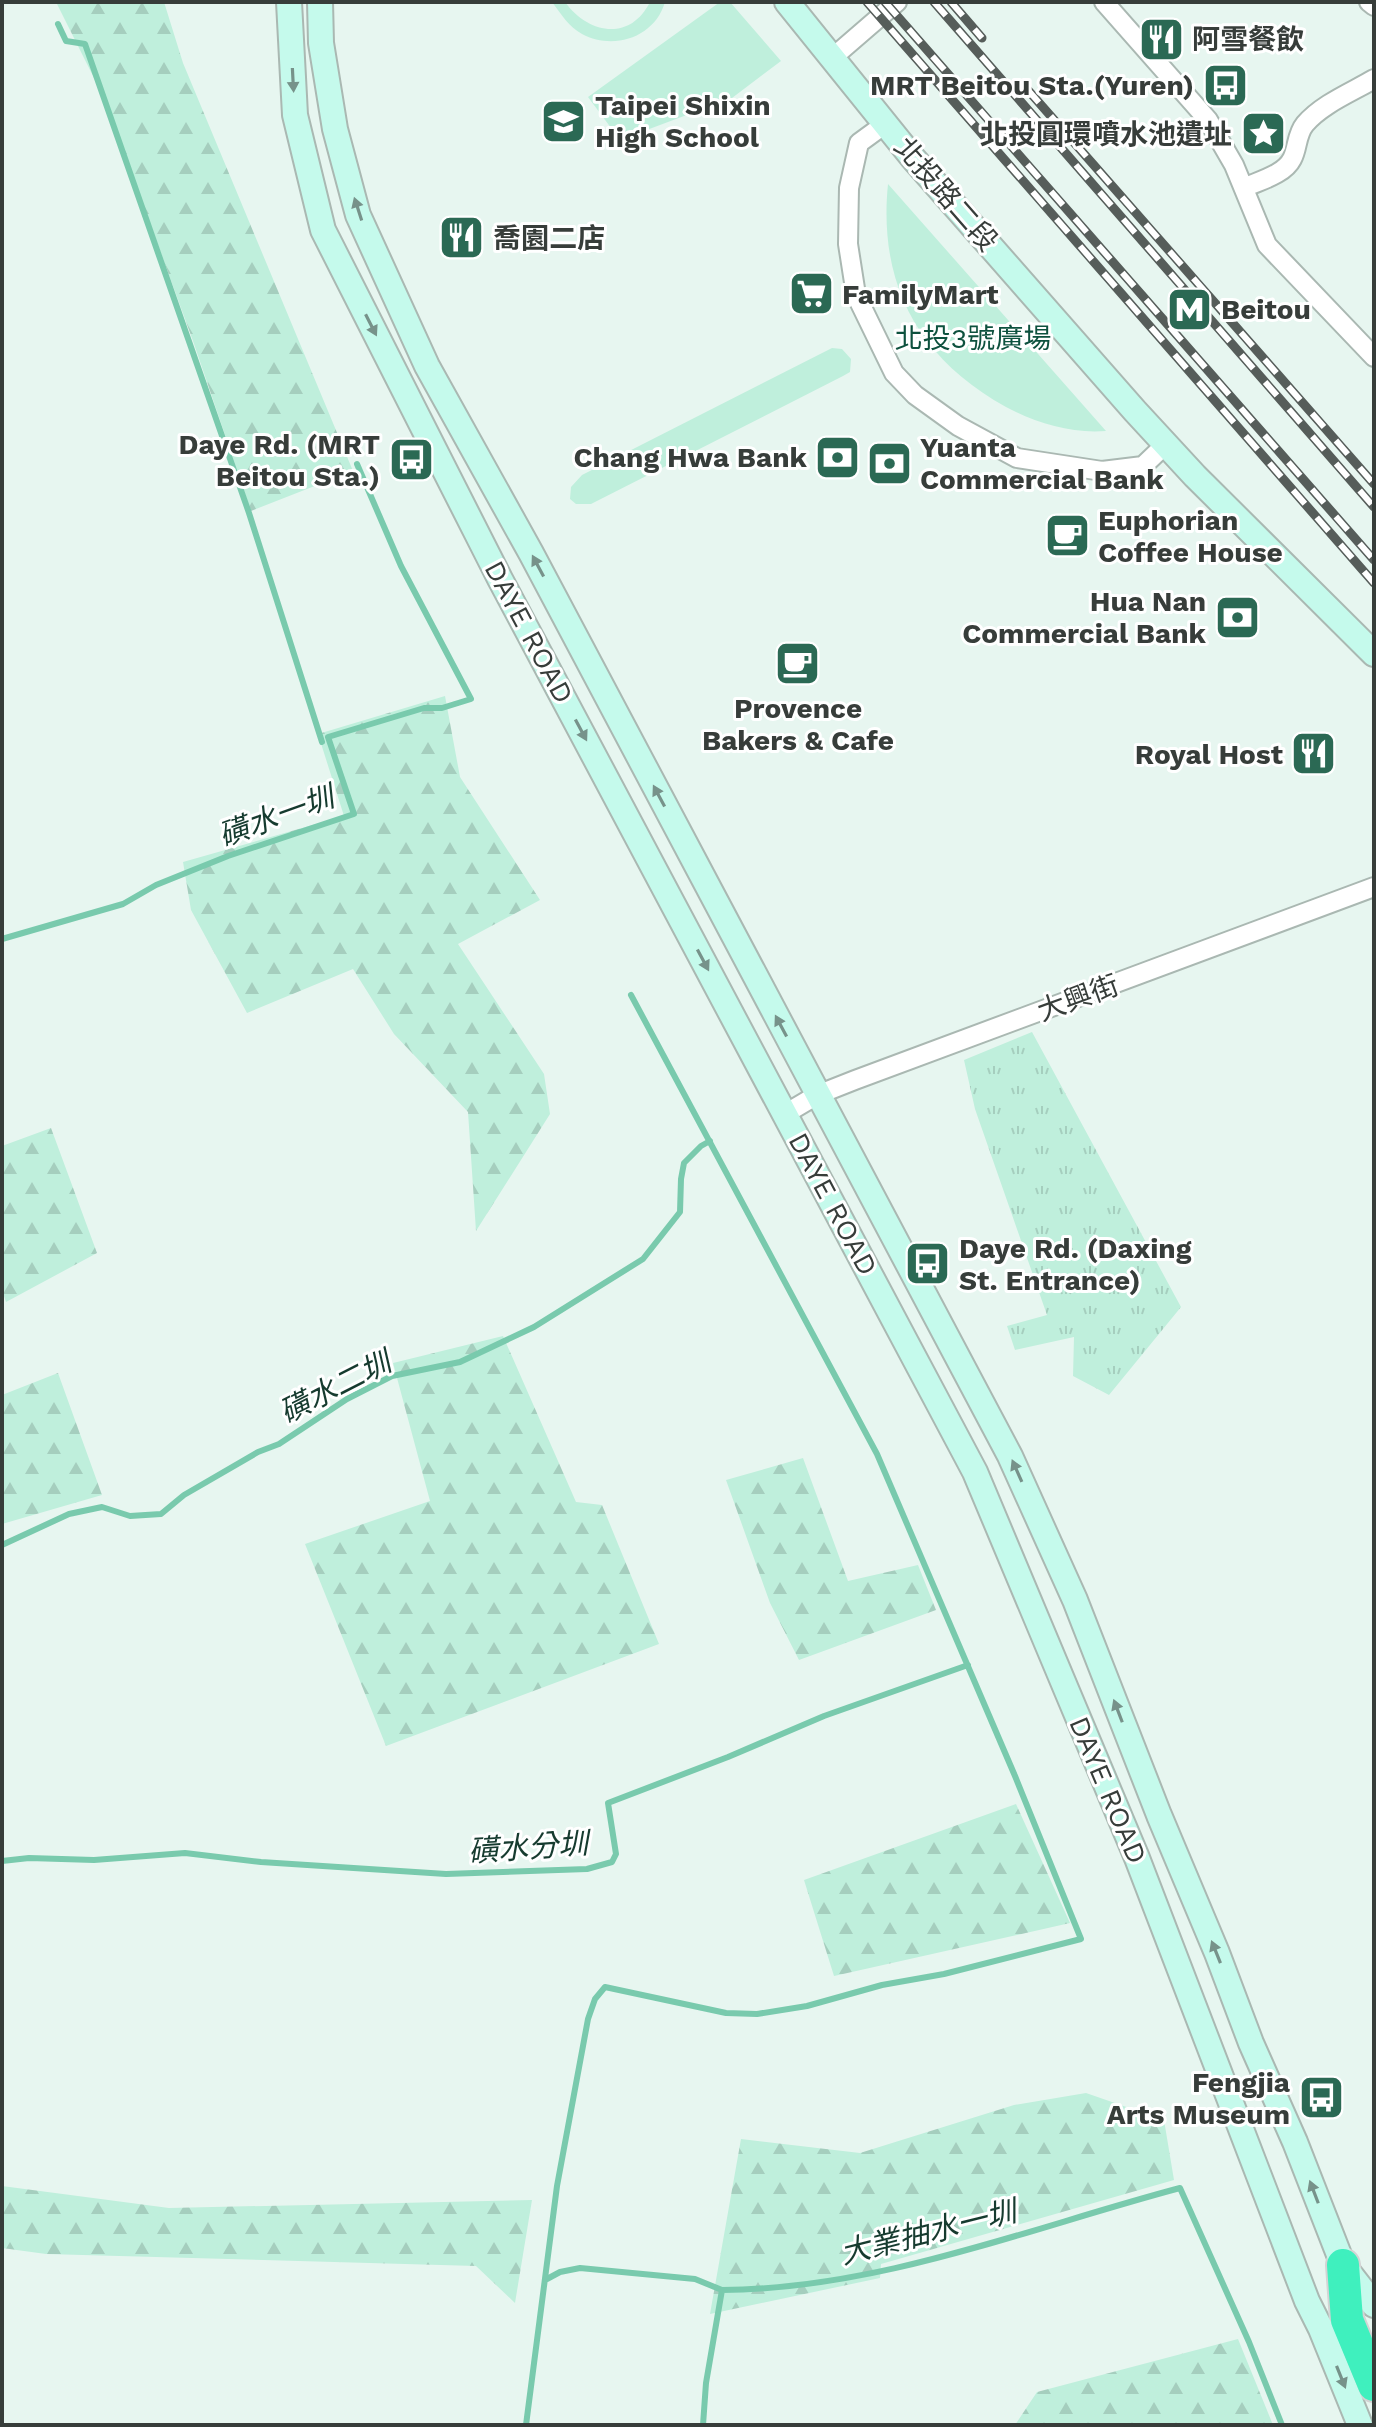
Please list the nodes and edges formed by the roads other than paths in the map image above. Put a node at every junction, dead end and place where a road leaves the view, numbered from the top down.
1 (289, 2) edge
2 (320, 2) edge
3 (787, 2) edge
4 (897, 2) edge
5 (1104, 2) edge
6 (1369, 2) edge
7 (1374, 6) edge
8 (831, 59) junction
9 (1374, 79) edge
10 (885, 124) junction
11 (1244, 188) junction
12 (1374, 357) edge
13 (1166, 444) junction
14 (1374, 654) edge
15 (1374, 887) edge
16 (817, 1095) junction
17 (785, 1114) junction
18 (1343, 2265) joint
19 (1354, 2316) edge
20 (1374, 2385) edge
21 (1360, 2425) edge

1 -> 17 main road, DAYE ROAD
16 -> 2 main road, DAYE ROAD
3 - 8 main road, 北投路二段
4 - 8 street
5 - 11 street
6 - 7 street
8 - 10 main road, 北投路二段
9 - 11 street
10 - 13 main road, 北投路二段
10 - 13 street, 北投路二段
11 - 12 street
13 - 14 main road, 北投路二段
15 - 16 street, 大興街
16 - 17 street, 大興街
18 -> 16 main road, DAYE ROAD
17 - 19 main road, DAYE ROAD
18 - 19 highway
19 - 20 highway
19 -> 21 main road, DAYE ROAD

